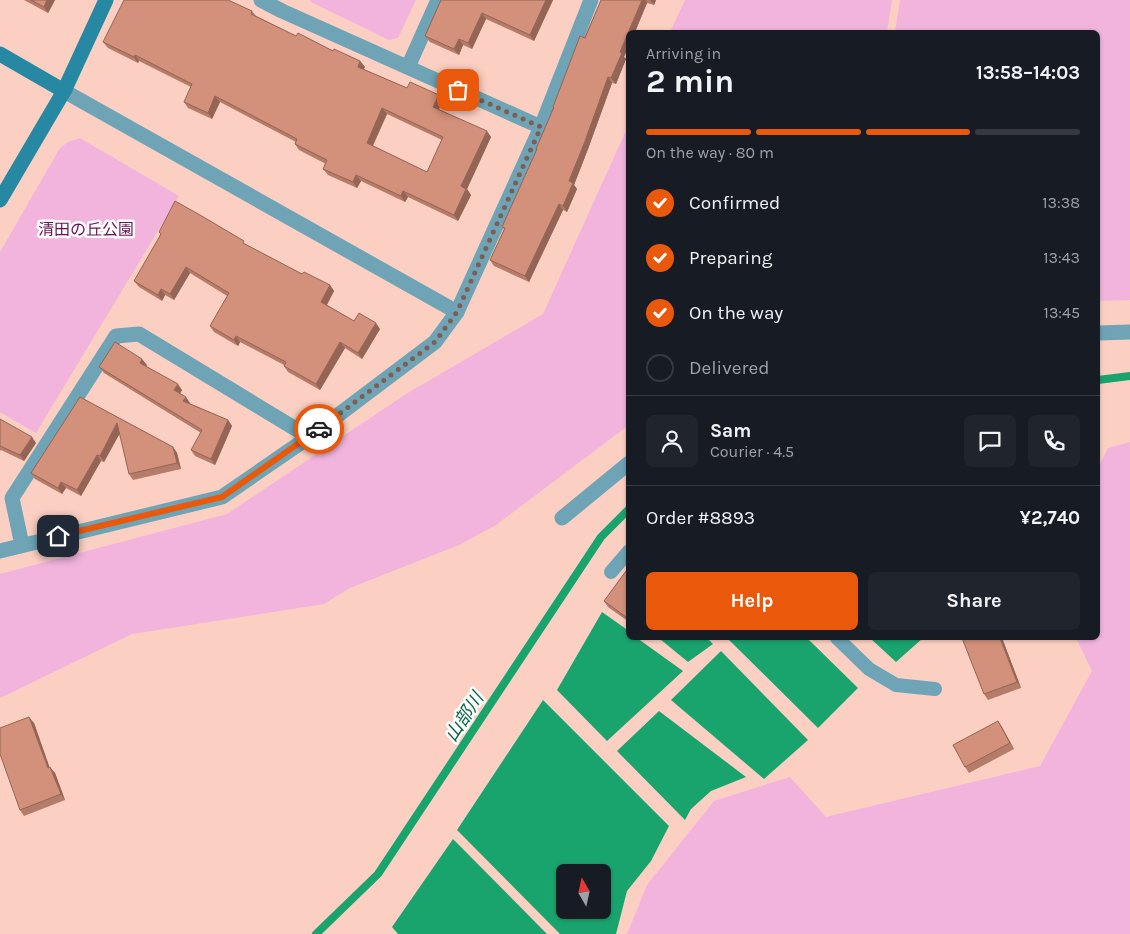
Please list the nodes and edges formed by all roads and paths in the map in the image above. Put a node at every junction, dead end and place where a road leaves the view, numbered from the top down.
1 (106, 0) edge
2 (261, 0) edge
3 (438, 0) edge
4 (591, 0) edge
5 (285, 5) edge
6 (0, 54) edge
7 (408, 67) junction
8 (64, 91) junction
9 (541, 127) junction
10 (0, 200) edge
11 (457, 312) junction
12 (1130, 332) edge
13 (1100, 333) edge
14 (309, 437) junction
15 (626, 465) edge
16 (562, 518) dead end
17 (22, 545) junction
18 (0, 551) edge
19 (626, 554) edge
20 (611, 572) dead end
21 (839, 640) edge
22 (935, 689) dead end

1 - 8 street
2 - 5 street
3 - 7 street
4 - 9 street
5 - 7 street
6 - 8 street
7 - 9 street
8 - 10 street
8 - 11 street
9 - 11 street
11 - 14 street
12 - 13 street
14 - 17 street
14 - 17 street
15 - 16 street
17 - 18 street
19 - 20 lane
21 - 22 lane

